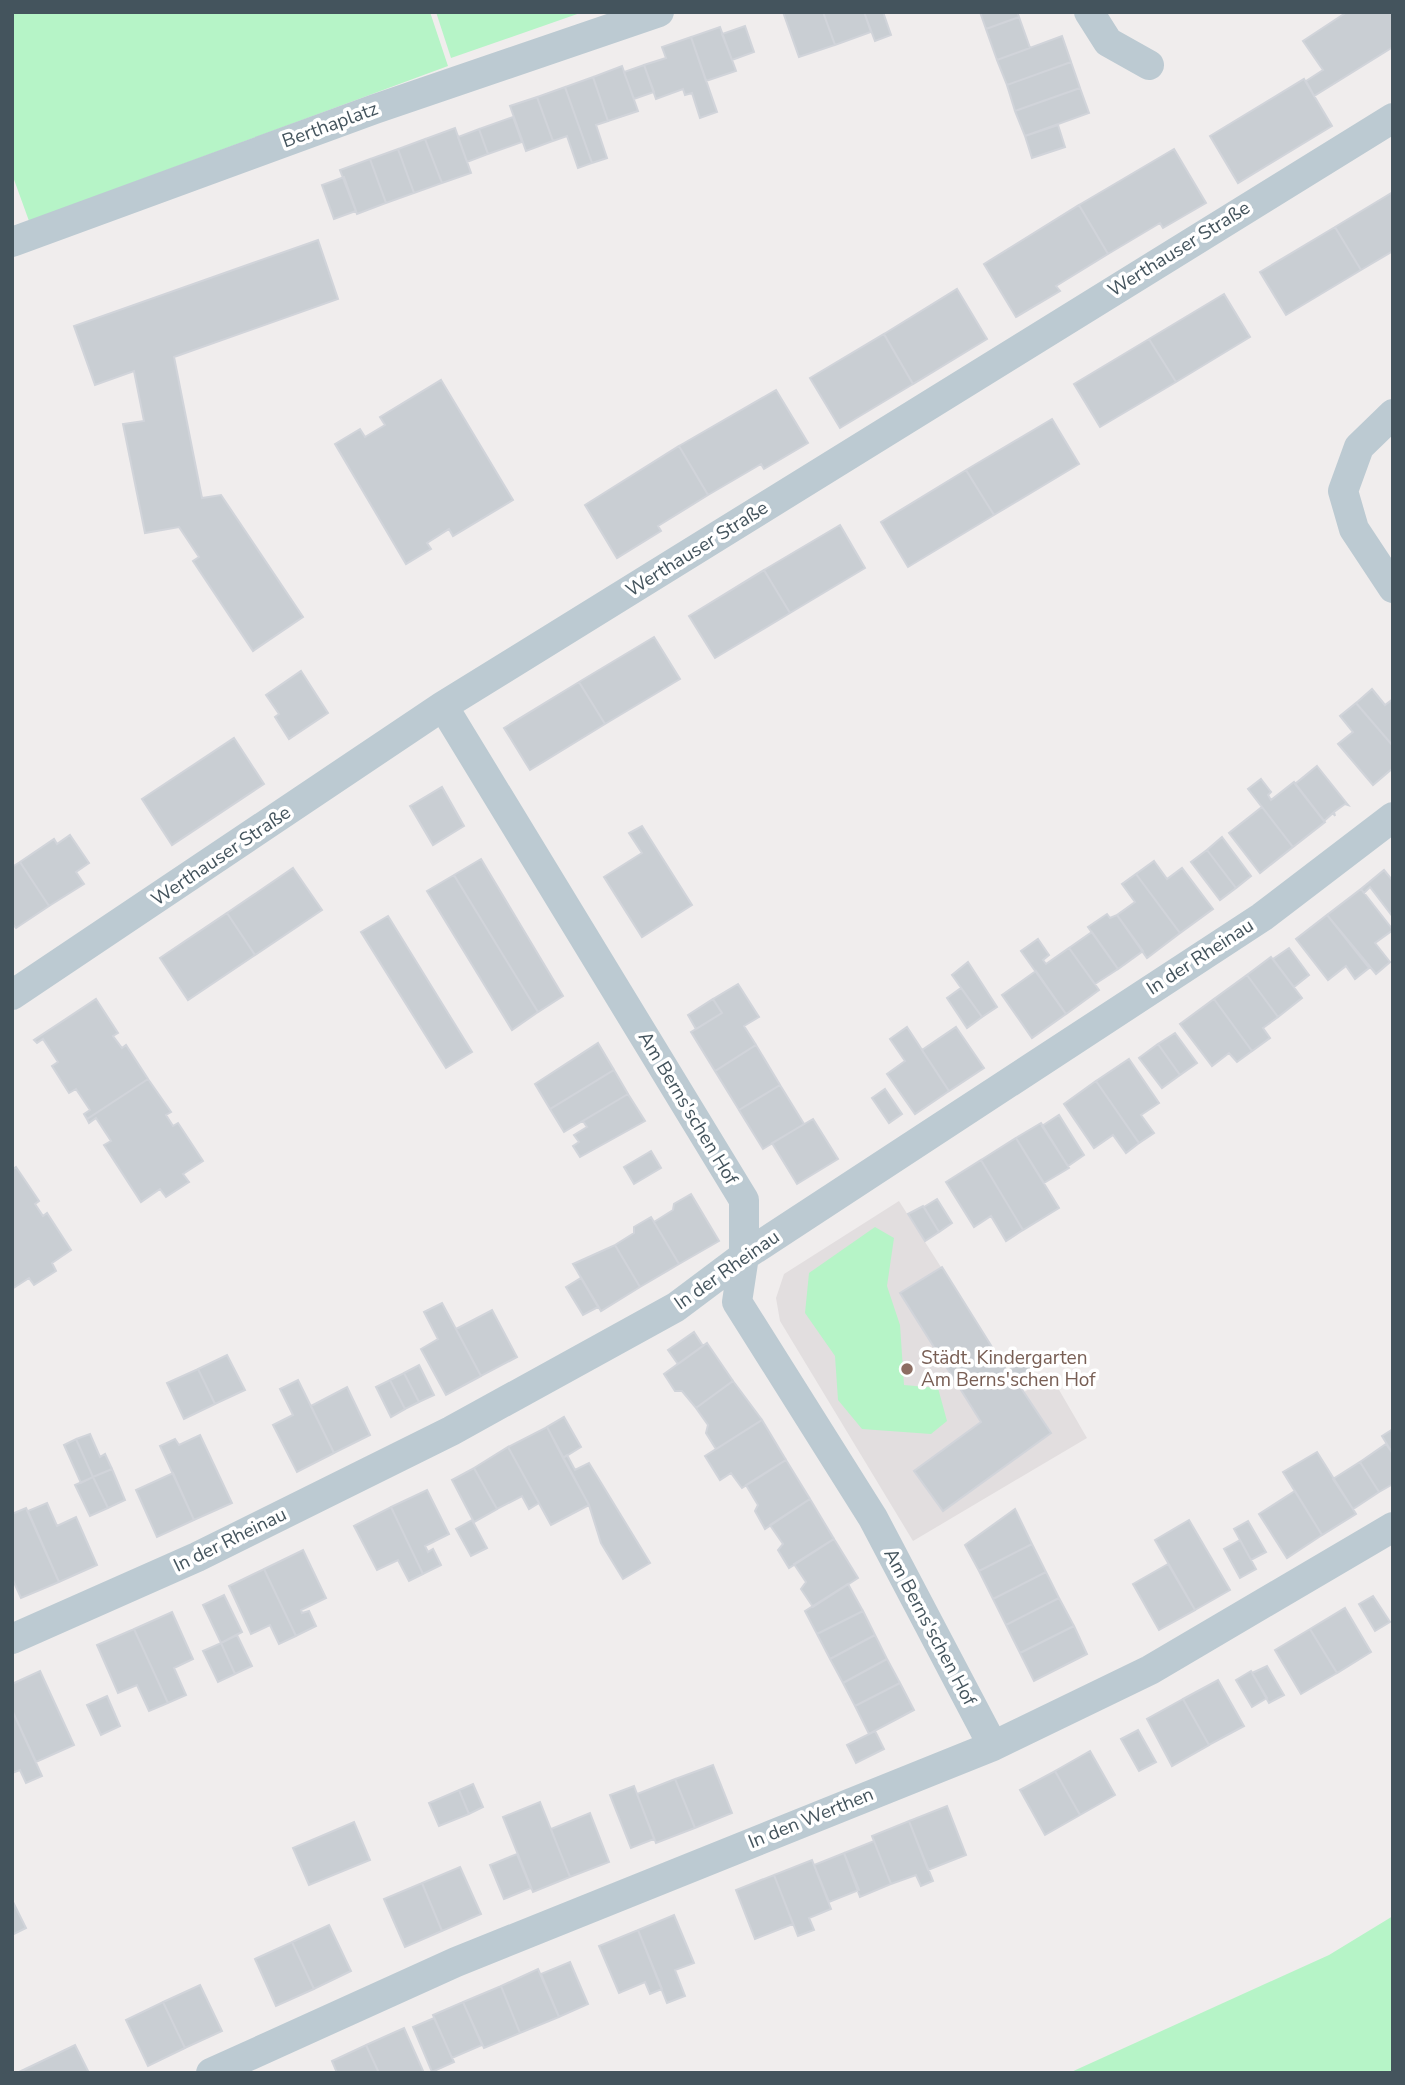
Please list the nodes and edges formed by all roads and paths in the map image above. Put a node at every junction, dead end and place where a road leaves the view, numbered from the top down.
1 (659, 12) edge
2 (1089, 12) edge
3 (1149, 65) dead end
4 (1393, 118) edge
5 (14, 235) edge
6 (1393, 414) edge
7 (1393, 588) edge
8 (443, 706) junction
9 (1393, 817) edge
10 (12, 995) edge
11 (744, 1256) junction
12 (1393, 1527) edge
13 (12, 1639) edge
14 (993, 1746) junction
15 (211, 2073) edge

1 - 5 street, Berthaplatz
2 - 3 street
4 - 8 street, Werthauser Straße
6 - 7 street
8 - 10 street, Werthauser Straße
8 - 11 street, Am Berns'schen Hof
9 - 11 street, In der Rheinau
11 - 13 street, In der Rheinau
11 - 14 street, Am Berns'schen Hof
12 - 14 street, In den Werthen
14 - 15 street, In den Werthen

